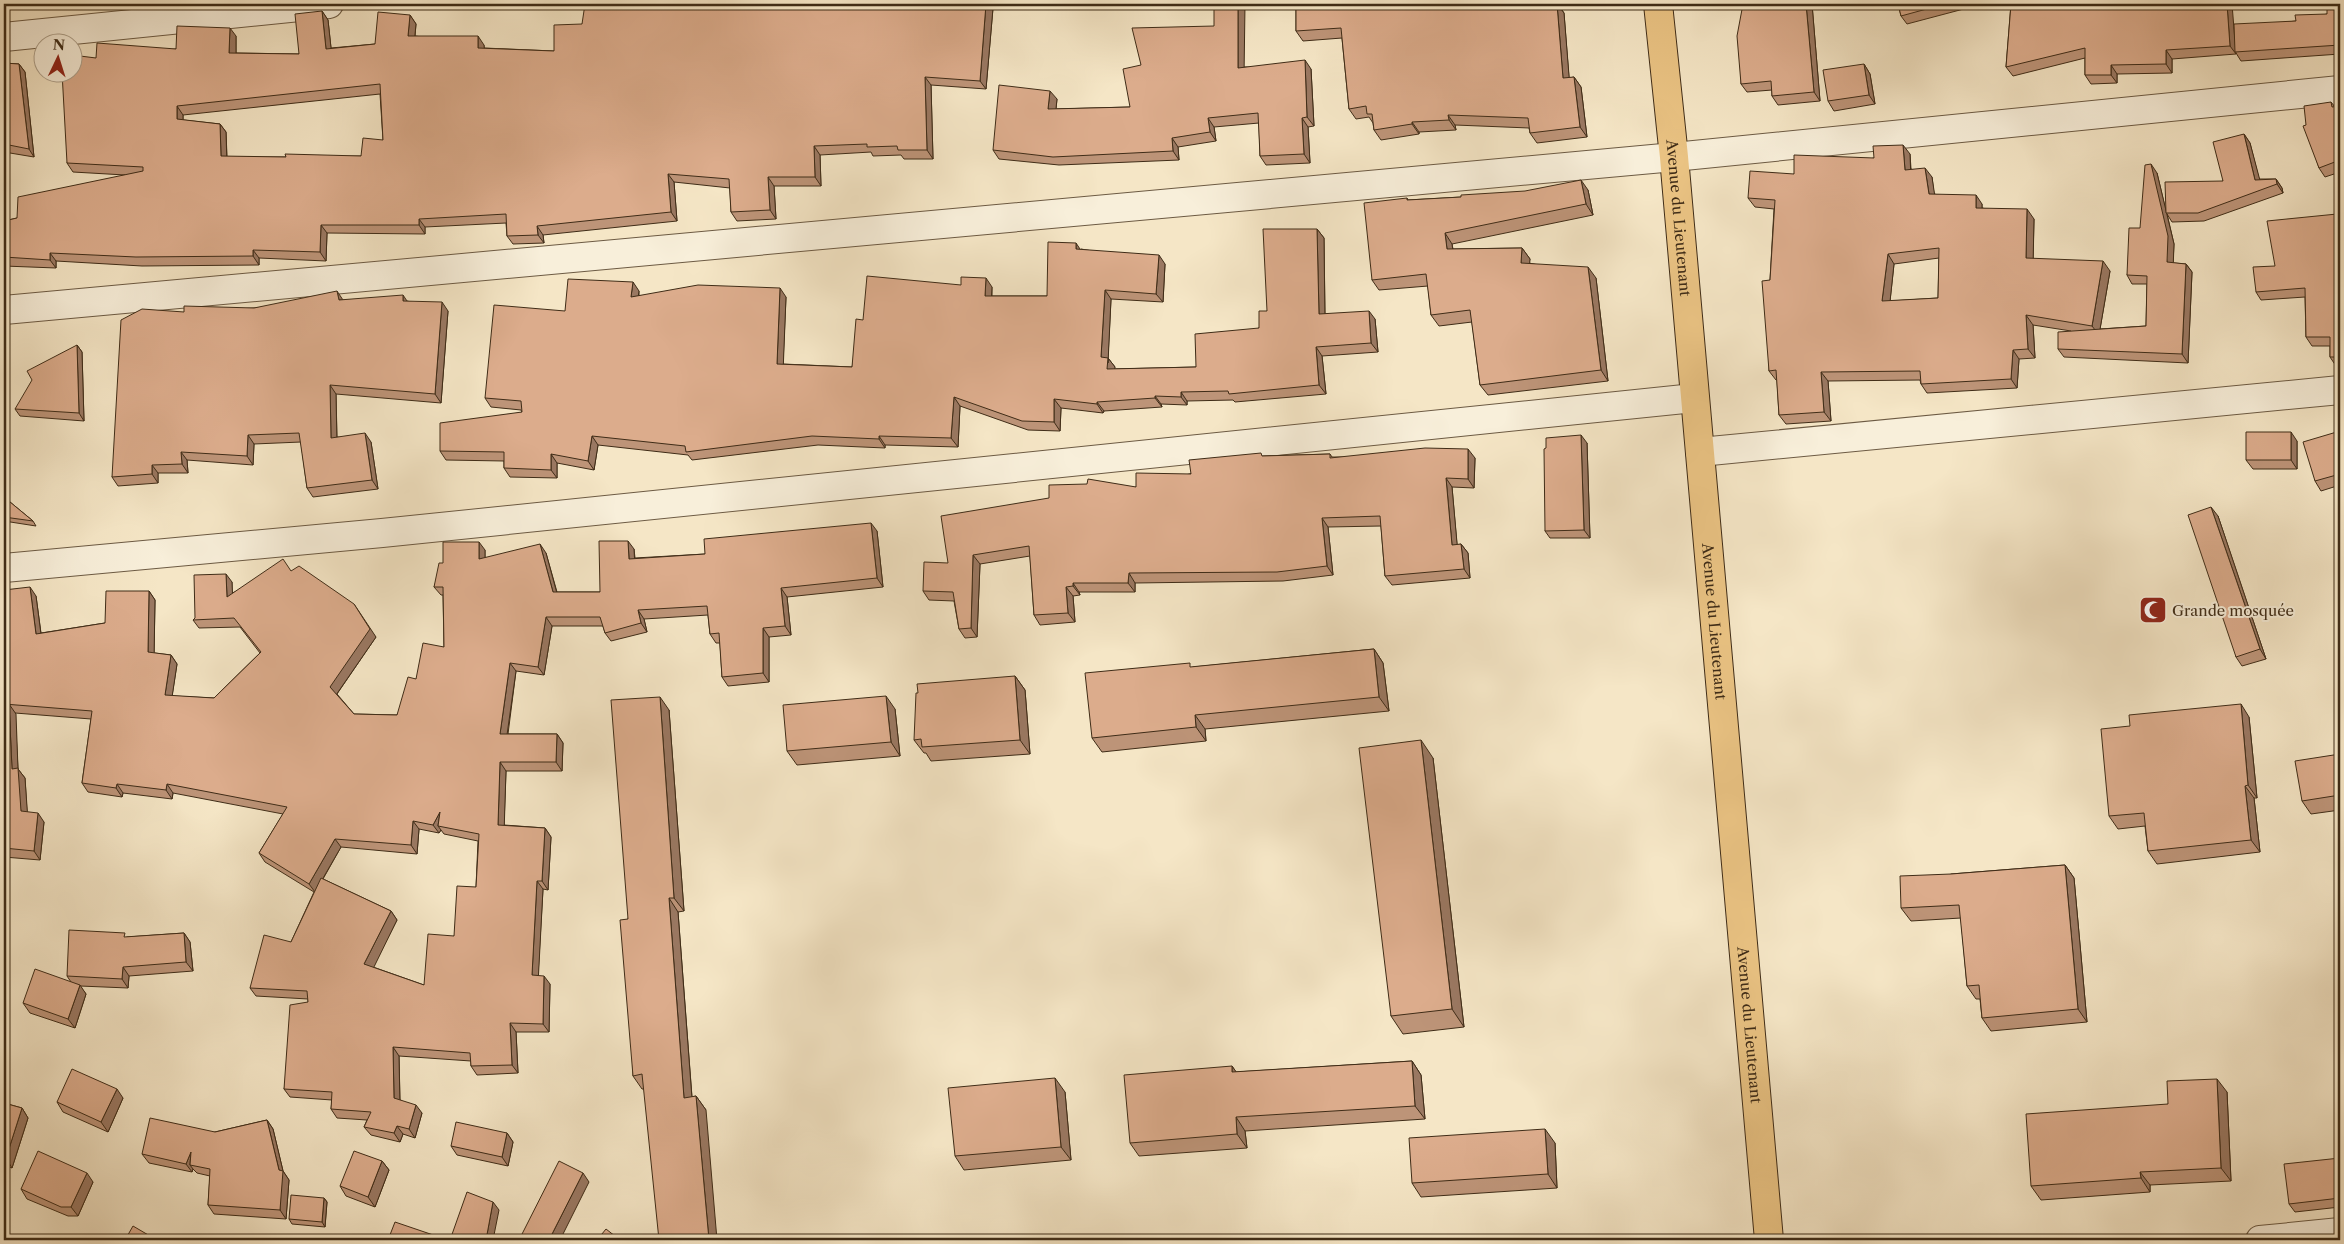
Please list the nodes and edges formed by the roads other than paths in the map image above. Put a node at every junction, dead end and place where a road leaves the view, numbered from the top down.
1 (329, 4) edge
2 (1658, 4) edge
3 (4, 37) edge
4 (2340, 90) edge
5 (1674, 157) junction
6 (4, 310) edge
7 (2340, 390) edge
8 (1694, 398) junction
9 (1700, 452) junction
10 (4, 568) edge
11 (2340, 1232) edge
12 (1770, 1240) edge
13 (2260, 1240) edge

1 - 3 street
2 - 5 main road, Avenue du Lieutenant
4 - 5 street
5 - 6 street
5 - 8 main road, Avenue du Lieutenant
7 - 9 street
8 - 9 main road, Avenue du Lieutenant
8 - 10 street
9 - 12 main road, Avenue du Lieutenant
11 - 13 street

